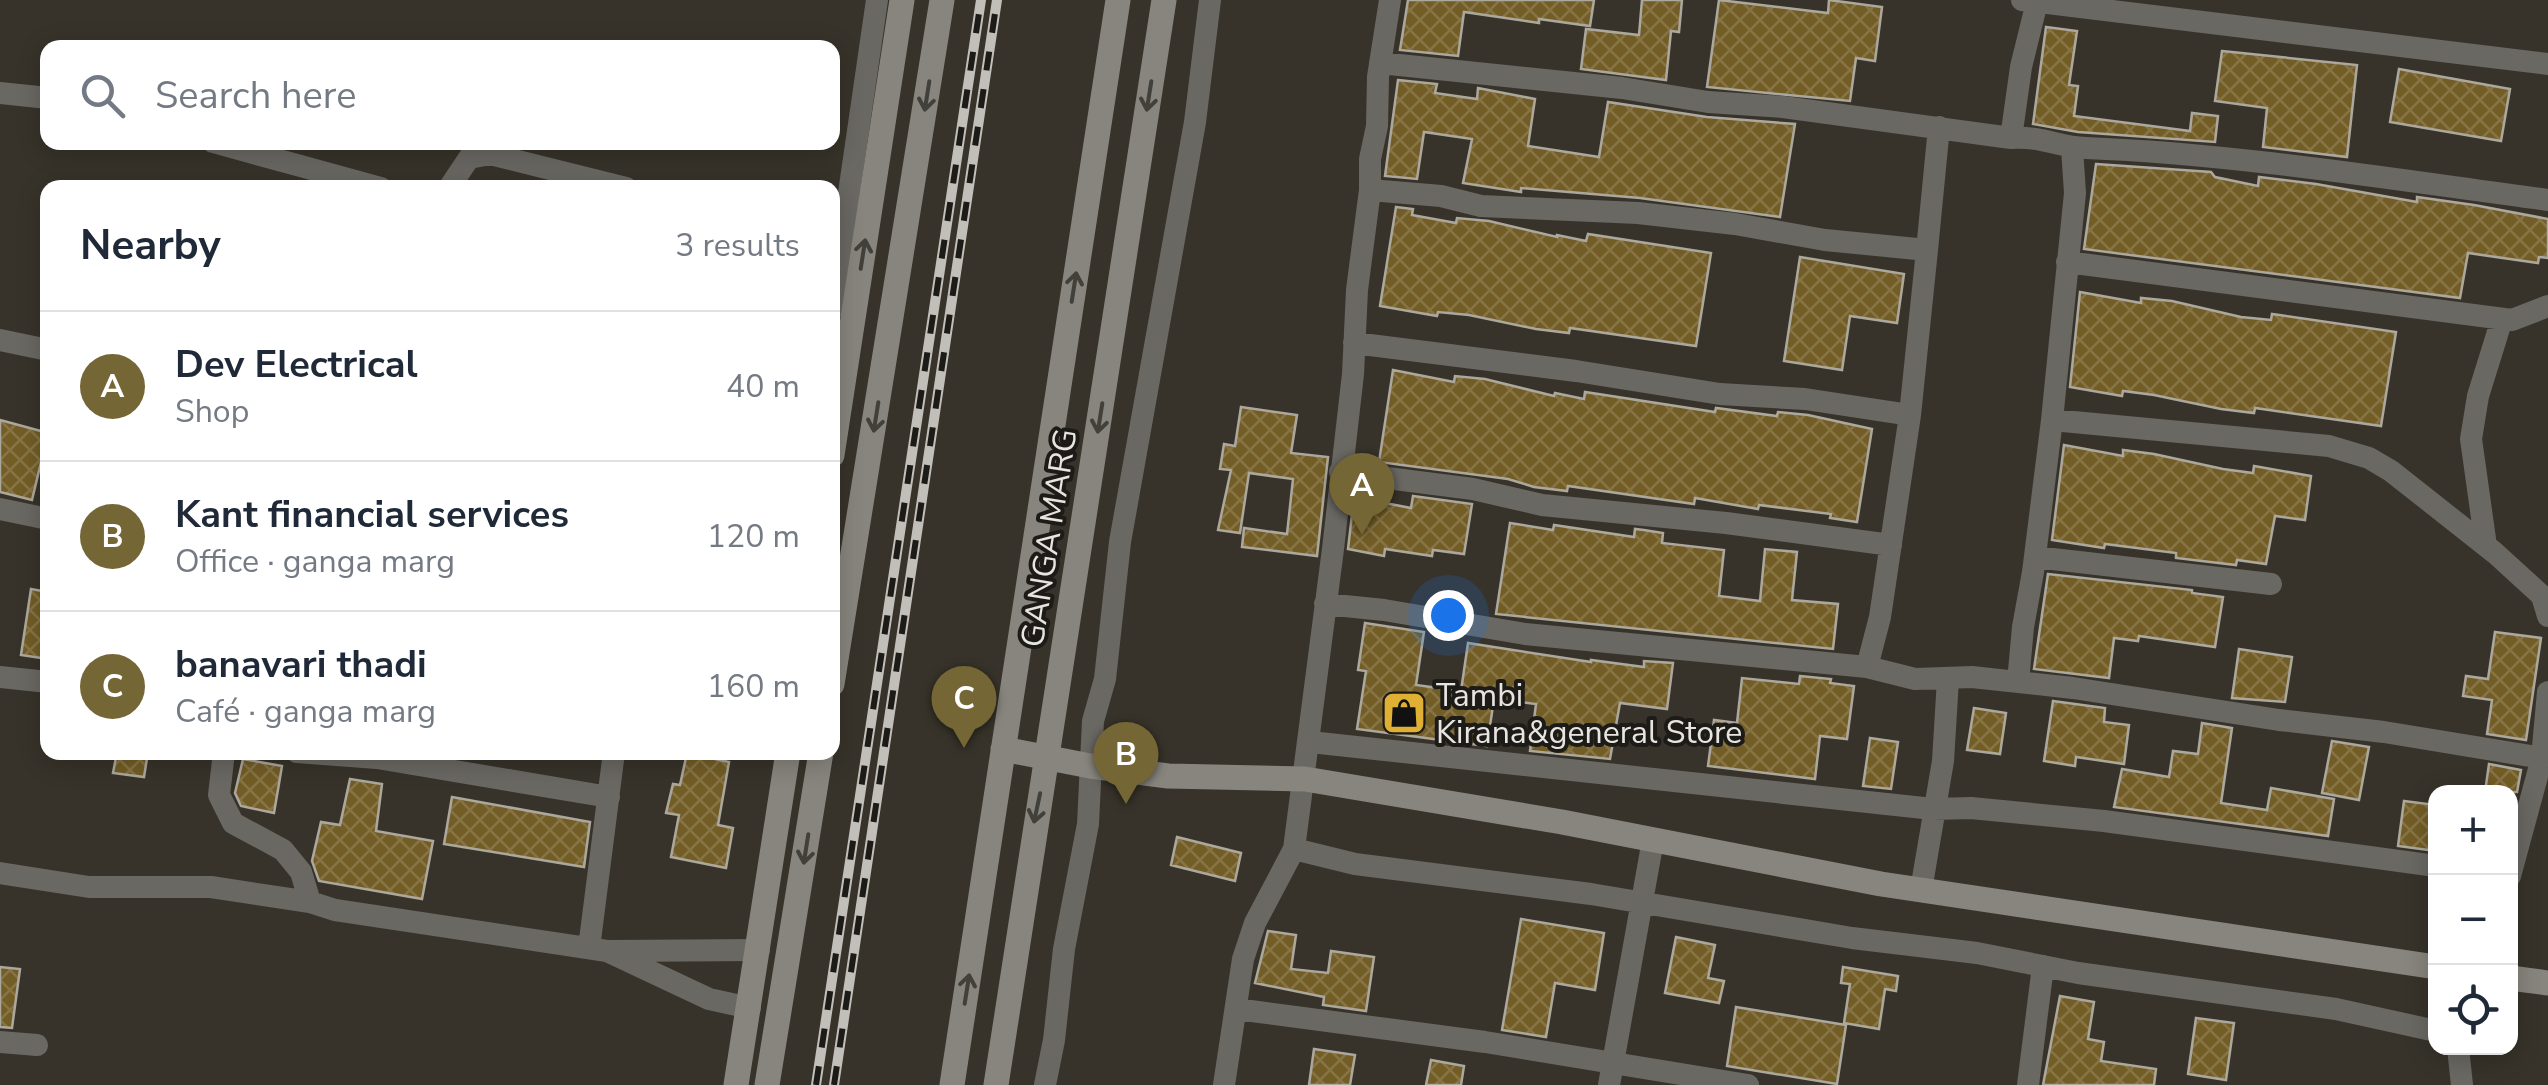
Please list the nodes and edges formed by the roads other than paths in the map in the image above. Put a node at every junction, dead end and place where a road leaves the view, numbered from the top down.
1 (877, 0) edge
2 (902, 0) edge
3 (942, 0) edge
4 (1118, 0) edge
5 (1164, 0) edge
6 (1210, 0) edge
7 (1390, 0) edge
8 (2030, 1) edge
9 (1380, 63) junction
10 (2548, 64) edge
11 (0, 93) edge
12 (40, 97) edge
13 (1939, 127) junction
14 (2012, 138) junction
15 (2072, 148) junction
16 (241, 150) edge
17 (351, 180) edge
18 (454, 180) edge
19 (594, 180) edge
20 (1370, 190) junction
21 (2548, 200) edge
22 (840, 241) edge
23 (1927, 250) junction
24 (2067, 262) junction
25 (2548, 306) edge
26 (840, 309) edge
27 (840, 314) edge
28 (2502, 319) junction
29 (891, 325) junction
30 (0, 340) edge
31 (1354, 343) junction
32 (40, 348) edge
33 (1910, 415) junction
34 (2052, 420) junction
35 (1340, 472) junction
36 (0, 509) edge
37 (40, 518) edge
38 (1890, 544) junction
39 (2486, 546) junction
40 (2035, 557) junction
41 (2271, 584) dead end
42 (1326, 604) junction
43 (2548, 616) edge
44 (840, 635) edge
45 (1867, 668) junction
46 (0, 676) edge
47 (1948, 679) junction
48 (40, 681) edge
49 (2018, 682) junction
50 (2548, 692) edge
51 (1310, 742) junction
52 (1003, 749) junction
53 (1049, 756) junction
54 (2542, 758) junction
55 (223, 760) edge
56 (389, 760) edge
57 (613, 760) edge
58 (787, 760) edge
59 (820, 760) edge
60 (1090, 766) junction
61 (1305, 779) junction
62 (609, 797) junction
63 (1934, 809) junction
64 (1653, 840) junction
65 (1294, 849) junction
66 (2428, 865) edge
67 (0, 873) edge
68 (2510, 875) edge
69 (1921, 890) junction
70 (1639, 901) junction
71 (310, 902) junction
72 (598, 950) junction
73 (759, 950) junction
74 (2043, 966) junction
75 (2428, 966) edge
76 (2518, 979) edge
77 (2548, 983) edge
78 (750, 1008) junction
79 (1236, 1009) junction
80 (2428, 1029) edge
81 (0, 1042) edge
82 (36, 1045) dead end
83 (2459, 1055) edge
84 (1611, 1074) edge
85 (736, 1085) edge
86 (767, 1085) edge
87 (952, 1085) edge
88 (996, 1085) edge
89 (1046, 1085) edge
90 (1224, 1085) edge
91 (1748, 1085) edge
92 (2028, 1085) edge
93 (2462, 1085) edge

1 - 22 street
26 -> 2 street
3 -> 29 street
52 -> 4 street, GANGA MARG
5 -> 53 street, GANGA MARG
6 - 60 street
7 - 9 street
8 - 10 street
8 - 14 street
9 - 13 street
9 - 20 street
11 - 12 street
13 - 14 street
13 - 23 street
14 - 15 street
15 - 21 street
15 - 24 street
16 - 17 street
18 - 19 street
20 - 23 street
20 - 31 street
23 - 33 street
24 - 28 street
24 - 34 street
25 - 28 street
27 - 29 street
28 - 39 street
29 -> 44 street
30 - 32 street
31 - 33 street
31 - 35 street
33 - 38 street
34 - 39 street
34 - 40 street
35 - 38 street
35 - 42 street
36 - 37 street
38 - 45 street
39 - 43 street
40 - 41 street
40 - 49 street
42 - 45 street
42 - 51 street
45 - 47 street
46 - 48 street
47 - 49 street
47 - 63 street
49 - 54 street
50 - 54 street
51 - 61 street
51 - 63 street
52 - 53 street
87 -> 52 street, GANGA MARG
53 - 60 street
53 -> 88 street, GANGA MARG
54 - 68 street
55 - 71 street
56 - 62 street
57 - 62 street
58 - 73 street
59 -> 86 street
60 - 61 street
60 - 89 street
61 - 64 street
61 - 65 street
62 - 72 street
63 - 66 street
63 - 69 street
64 - 69 street
64 - 70 street
65 - 70 street
65 - 79 street
67 - 71 street
69 - 75 street
70 - 74 street
70 - 84 street
71 - 72 street
72 - 73 street
72 - 78 street
73 - 78 street
74 - 80 street
74 - 92 street
76 - 77 street
78 - 85 street
79 - 84 street
79 - 90 street
81 - 82 street
83 - 93 street
84 - 91 street

